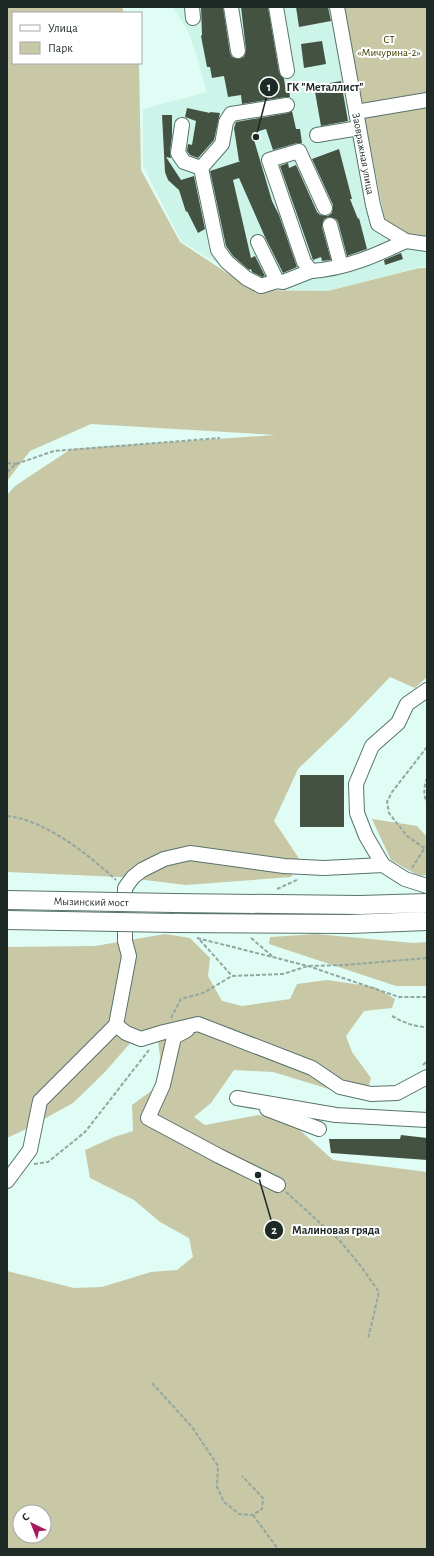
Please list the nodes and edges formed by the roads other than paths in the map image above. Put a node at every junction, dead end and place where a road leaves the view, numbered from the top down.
1 (231, 7) edge
2 (276, 7) edge
3 (337, 7) edge
4 (238, 51) dead end
5 (287, 71) dead end
6 (427, 100) edge
7 (287, 105) dead end
8 (356, 112) junction
9 (182, 125) dead end
10 (359, 128) junction
11 (316, 135) dead end
12 (201, 168) junction
13 (325, 208) dead end
14 (330, 225) dead end
15 (406, 241) junction
16 (258, 242) dead end
17 (427, 244) edge
18 (342, 266) junction
19 (311, 271) junction
20 (277, 281) junction
21 (427, 690) edge
22 (383, 866) junction
23 (427, 886) edge
24 (7, 900) edge
25 (427, 903) edge
26 (7, 920) edge
27 (427, 921) edge
28 (198, 1024) junction
29 (116, 1025) junction
30 (427, 1077) edge
31 (427, 1120) edge
32 (319, 1129) dead end
33 (7, 1181) edge
34 (278, 1185) road end

1 - 4 street
2 - 5 street
3 - 8 street, Заовражная улица
6 - 8 street
7 - 12 street
8 - 10 street, Заовражная улица
9 - 12 street
10 - 11 street
10 - 15 street, Заовражная улица
12 - 20 street
13 - 19 street
14 - 18 street
15 - 17 street, Заовражная улица
15 - 18 street
16 - 20 street
18 - 19 street
19 - 20 street
21 - 22 street
22 - 23 street
22 - 29 street
24 - 25 main road, Мызинский мост, bridge
26 - 27 main road, Мызинский мост, bridge
28 - 29 street
28 - 30 street
28 - 34 street
29 - 33 street
31 - 32 street

